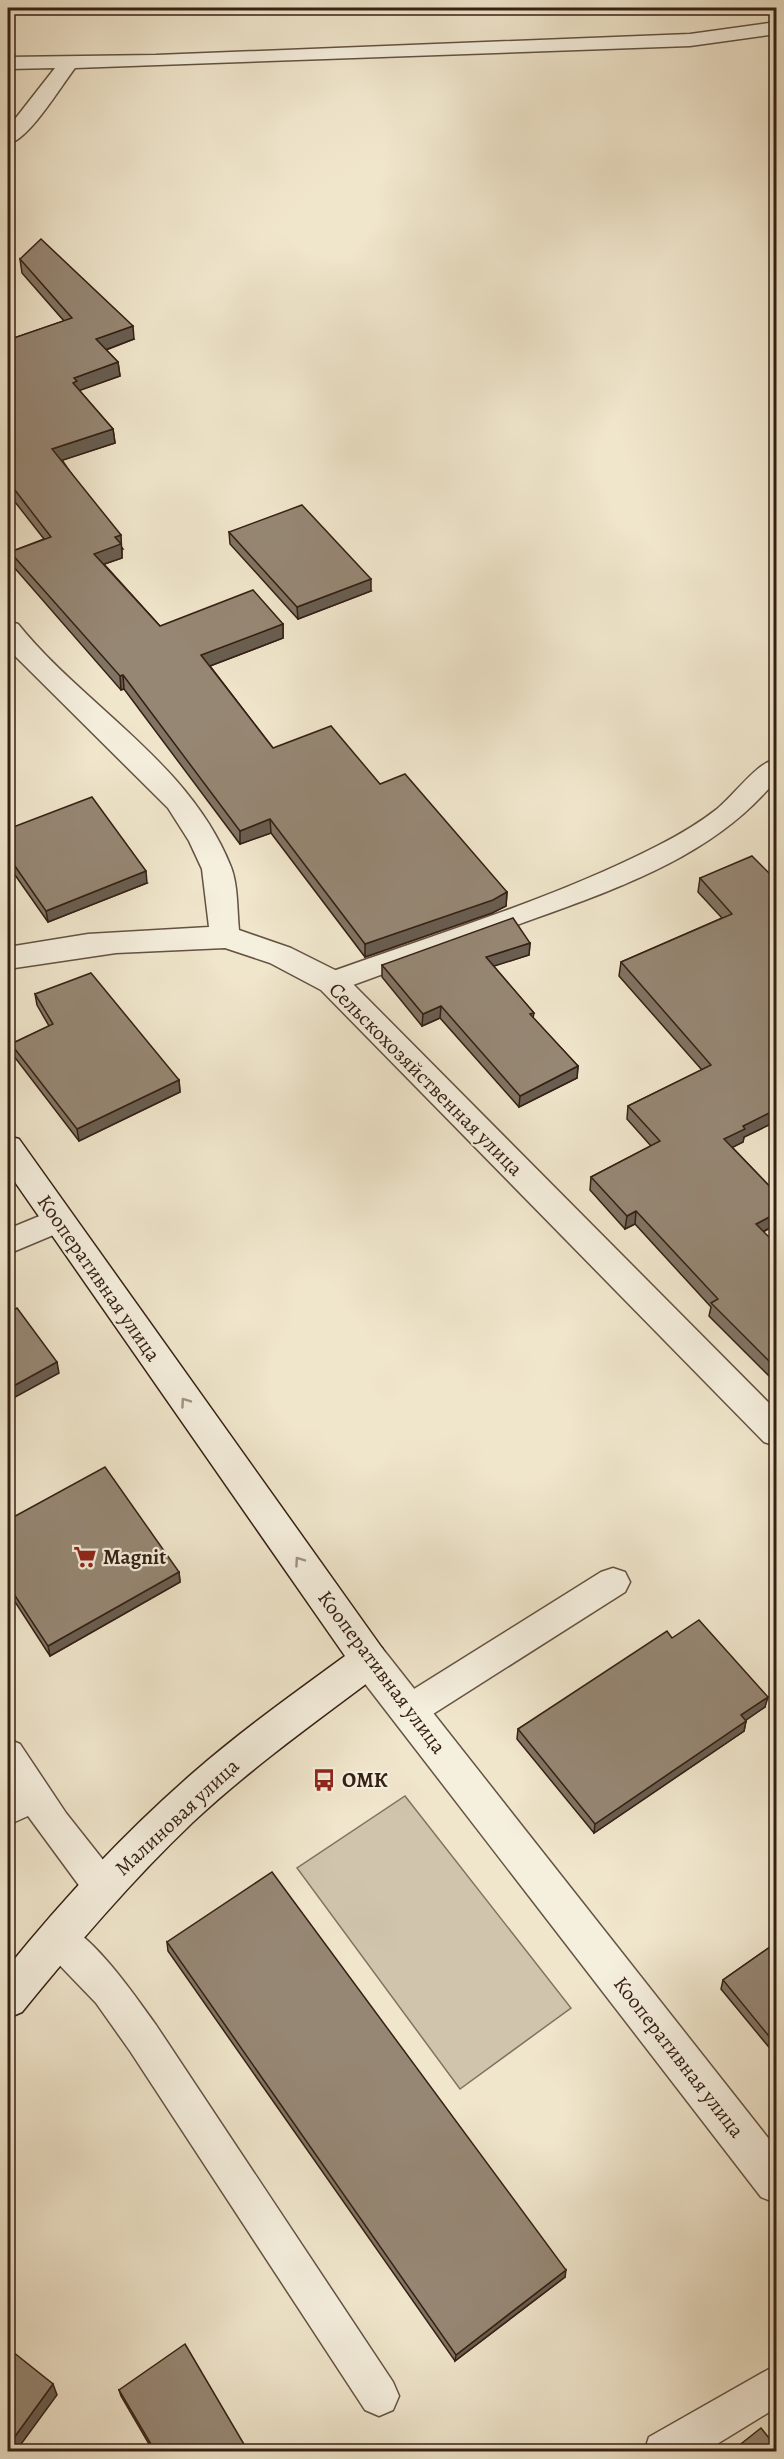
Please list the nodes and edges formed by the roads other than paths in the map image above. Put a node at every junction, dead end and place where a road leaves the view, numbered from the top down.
1 (777, 28) edge
2 (70, 62) junction
3 (8, 63) edge
4 (8, 138) edge
5 (12, 642) edge
6 (771, 770) dead end
7 (225, 937) junction
8 (8, 958) edge
9 (332, 982) junction
10 (8, 1148) edge
11 (58, 1220) junction
12 (8, 1242) edge
13 (777, 1432) edge
14 (613, 1582) dead end
15 (369, 1660) junction
16 (410, 1710) junction
17 (8, 1755) edge
18 (20, 1802) edge
19 (102, 1887) junction
20 (57, 1937) junction
21 (8, 1998) edge
22 (777, 2182) edge
23 (777, 2385) edge
24 (379, 2396) dead end
25 (664, 2451) edge

1 - 2 lane
2 - 3 lane
2 - 4 lane
5 - 7 street
6 - 9 lane
7 - 8 street, Сельскохозяйственная улица
7 - 9 street, Сельскохозяйственная улица
9 - 13 street, Сельскохозяйственная улица
10 - 11 street, Кооперативная улица
11 - 12 lane
15 -> 11 street, Кооперативная улица
14 - 16 lane
15 - 16 street, Кооперативная улица
15 - 19 street, Малиновая улица
16 - 22 street, Кооперативная улица
17 - 18 lane
18 - 19 lane
19 - 20 street, Малиновая улица
20 - 21 street, Малиновая улица
20 - 24 lane
23 - 25 lane

